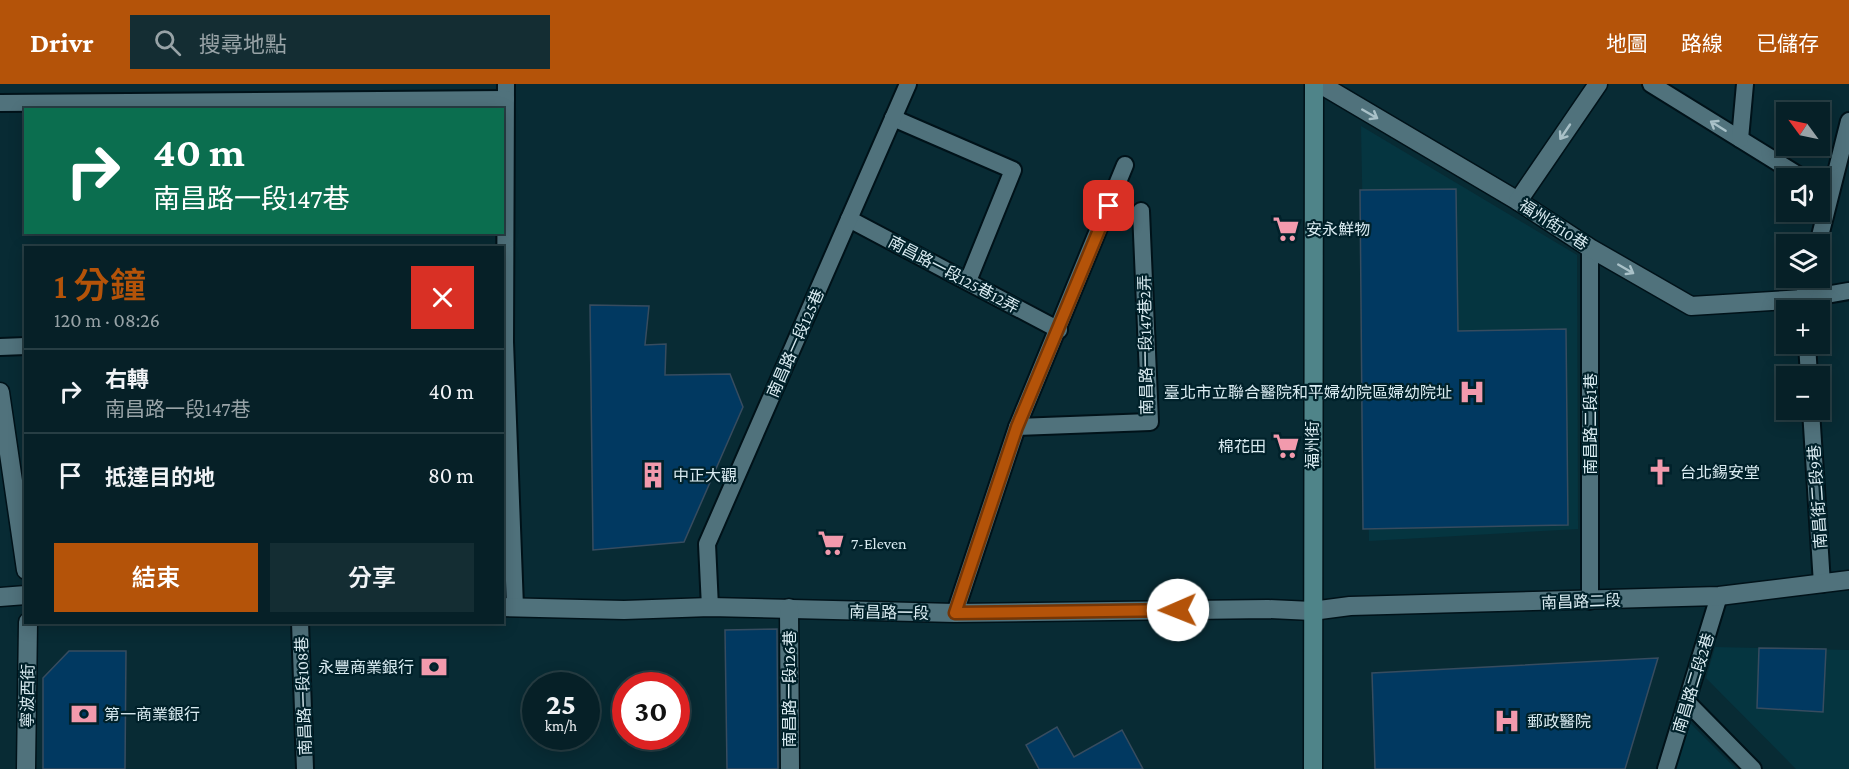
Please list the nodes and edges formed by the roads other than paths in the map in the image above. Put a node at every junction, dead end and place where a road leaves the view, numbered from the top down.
1 (908, 84) edge
2 (1314, 84) edge
3 (1320, 84) edge
4 (1598, 84) edge
5 (1651, 84) edge
6 (1745, 84) edge
7 (506, 91) edge
8 (0, 103) edge
9 (892, 118) junction
10 (1849, 121) edge
11 (1740, 139) junction
12 (1125, 165) dead end
13 (1787, 168) edge
14 (1830, 177) edge
15 (1518, 201) junction
16 (1141, 211) dead end
17 (849, 219) junction
18 (1590, 248) junction
19 (968, 281) junction
20 (1849, 291) edge
21 (1820, 300) edge
22 (1776, 305) edge
23 (1059, 330) junction
24 (504, 342) edge
25 (24, 346) edge
26 (0, 347) edge
27 (0, 392) edge
28 (1813, 420) edge
29 (1017, 427) junction
30 (24, 556) edge
31 (1849, 580) edge
32 (1822, 584) junction
33 (24, 595) edge
34 (1719, 596) junction
35 (0, 597) edge
36 (1590, 601) junction
37 (509, 607) edge
38 (710, 607) junction
39 (789, 608) junction
40 (1312, 611) junction
41 (955, 613) junction
42 (28, 624) edge
43 (300, 624) edge
44 (1688, 703) junction
45 (26, 769) edge
46 (305, 769) edge
47 (789, 769) edge
48 (1313, 769) edge
49 (1666, 769) edge
50 (1752, 769) edge

1 - 9 lane, 南昌路一段125巷
2 - 40 street, 福州街
3 -> 15 street, 福州街10巷
4 -> 15 street
11 -> 5 lane
6 - 11 lane
7 - 8 lane
7 - 24 lane
9 - 17 lane, 南昌路一段125巷
9 - 19 lane
10 - 14 lane
11 - 13 lane
12 - 23 lane
15 - 18 street, 福州街10巷
16 - 29 lane, 南昌路一段147巷2弄
17 - 19 lane, 南昌路一段125巷12弄
17 - 38 lane, 南昌路一段125巷
18 -> 22 street, 福州街10巷
18 - 36 lane, 南昌路二段1巷
19 - 23 lane, 南昌路一段125巷12弄
20 - 21 lane
23 - 29 lane
24 - 37 lane
25 - 26 lane
27 - 30 street
28 - 32 lane, 南昌街二段9巷
29 - 41 lane
31 - 32 street, 南昌路二段
32 - 34 street, 南昌路二段
33 - 35 street
34 - 36 street, 南昌路二段
34 - 44 lane, 南昌路二段2巷
36 - 40 street, 南昌路二段
37 - 38 street, 南昌路一段
38 - 39 street, 南昌路一段
39 - 41 street, 南昌路一段
39 - 47 street, 南昌路一段126巷
40 - 41 street, 南昌路一段
40 - 48 street, 福州街
42 - 45 street, 寧波西街
43 - 46 lane, 南昌路一段108巷
44 - 49 lane, 南昌路二段2巷
44 - 50 lane

